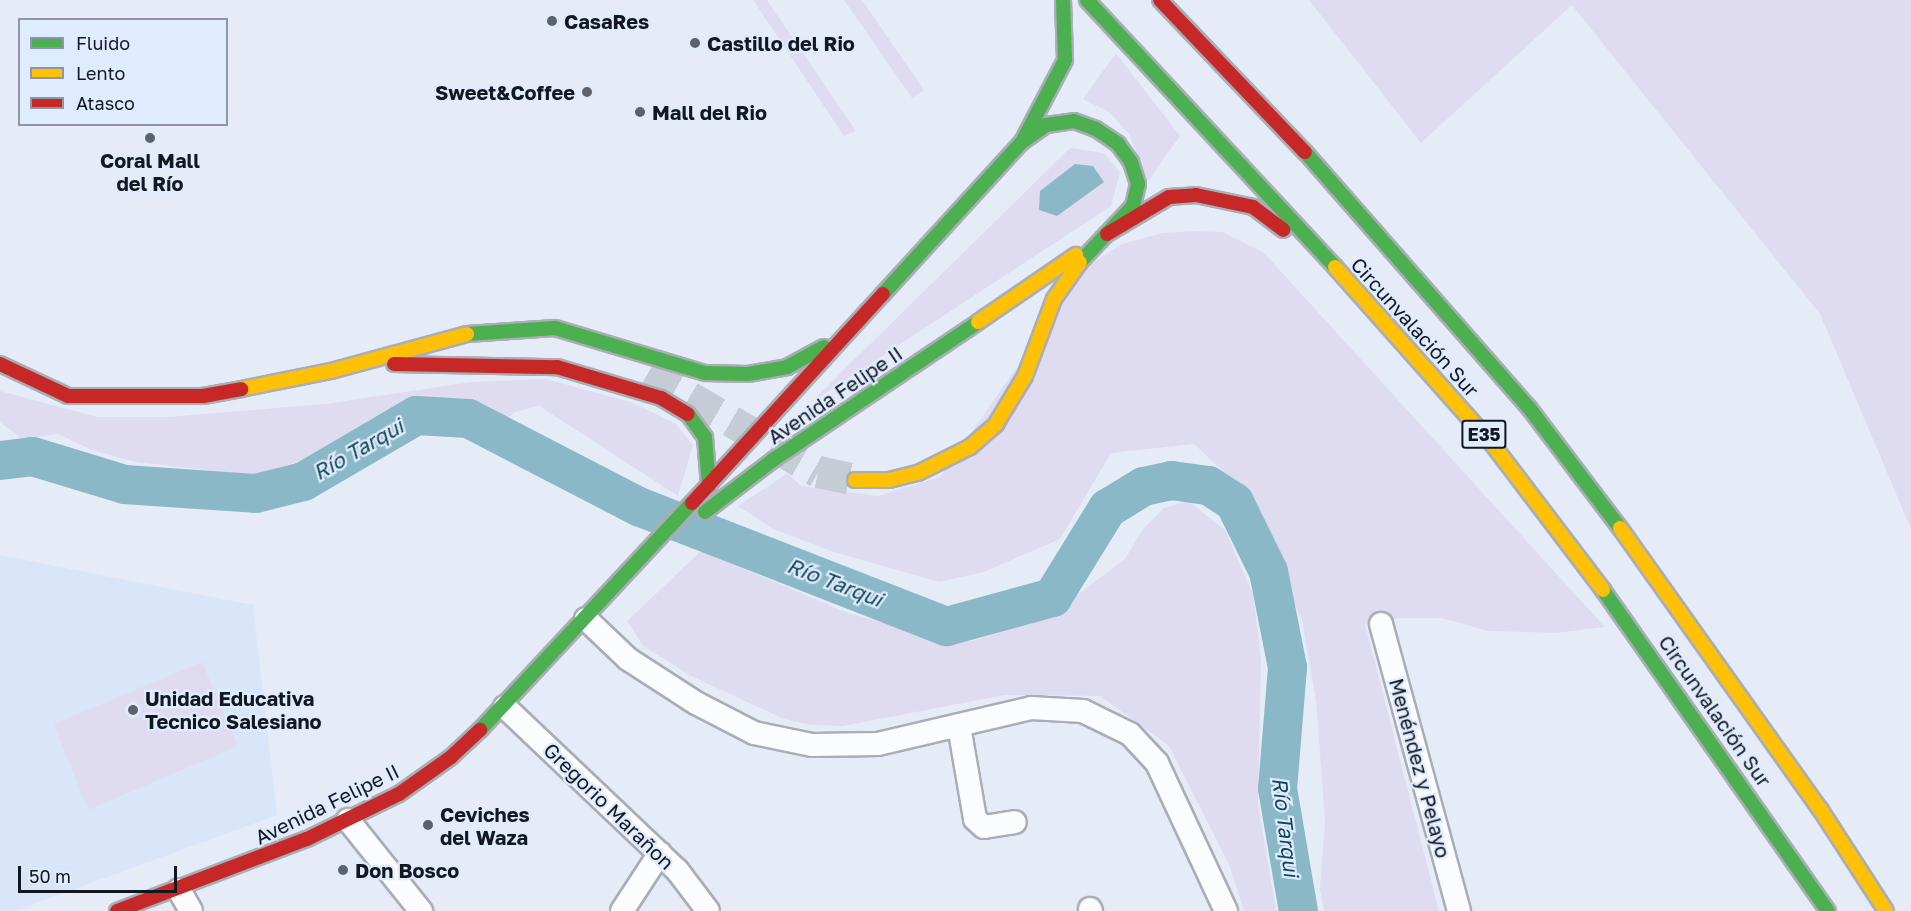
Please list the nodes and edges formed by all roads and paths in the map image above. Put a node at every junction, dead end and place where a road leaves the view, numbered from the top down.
1 (1063, 0) edge
2 (1087, 0) edge
3 (1160, 0) edge
4 (1022, 142) junction
5 (1107, 234) junction
6 (1351, 284) junction
7 (847, 334) junction
8 (479, 350) dead end
9 (0, 364) edge
10 (331, 371) junction
11 (855, 480) tunnel mouth
12 (706, 489) junction
13 (592, 612) junction
14 (1381, 624) dead end
15 (505, 707) junction
16 (959, 726) junction
17 (348, 820) junction
18 (1015, 822) dead end
19 (660, 853) junction
20 (179, 890) junction
21 (117, 911) edge
22 (191, 911) edge
23 (421, 911) edge
24 (622, 911) edge
25 (708, 911) edge
26 (1226, 911) edge
27 (1459, 911) edge
28 (1828, 911) edge
29 (1886, 911) edge

1 - 4 main road
2 - 6 main road, Circunvalación Sur / E35
3 - 29 main road, Circunvalación Sur / E35
4 - 5 main road
4 - 7 main road, Avenida Felipe II
5 - 6 main road
5 - 11 main road
5 - 13 main road, Avenida Felipe II
6 - 28 main road, Circunvalación Sur / E35
7 - 10 main road
7 - 12 main road, Avenida Felipe II
8 - 10 main road
9 - 10 main road
10 - 12 main road
12 - 13 main road, Avenida Felipe II
13 - 15 main road, Avenida Felipe II
13 - 16 street
14 - 27 street, Menéndez y Pelayo
15 - 17 main road, Avenida Felipe II
15 - 19 street, Gregorio Marañon
16 - 18 street
16 - 26 street
17 - 20 main road, Avenida Felipe II
17 - 23 street
19 - 24 street
19 - 25 street, Gregorio Marañon
20 - 21 main road, Avenida Felipe II
20 - 22 street

